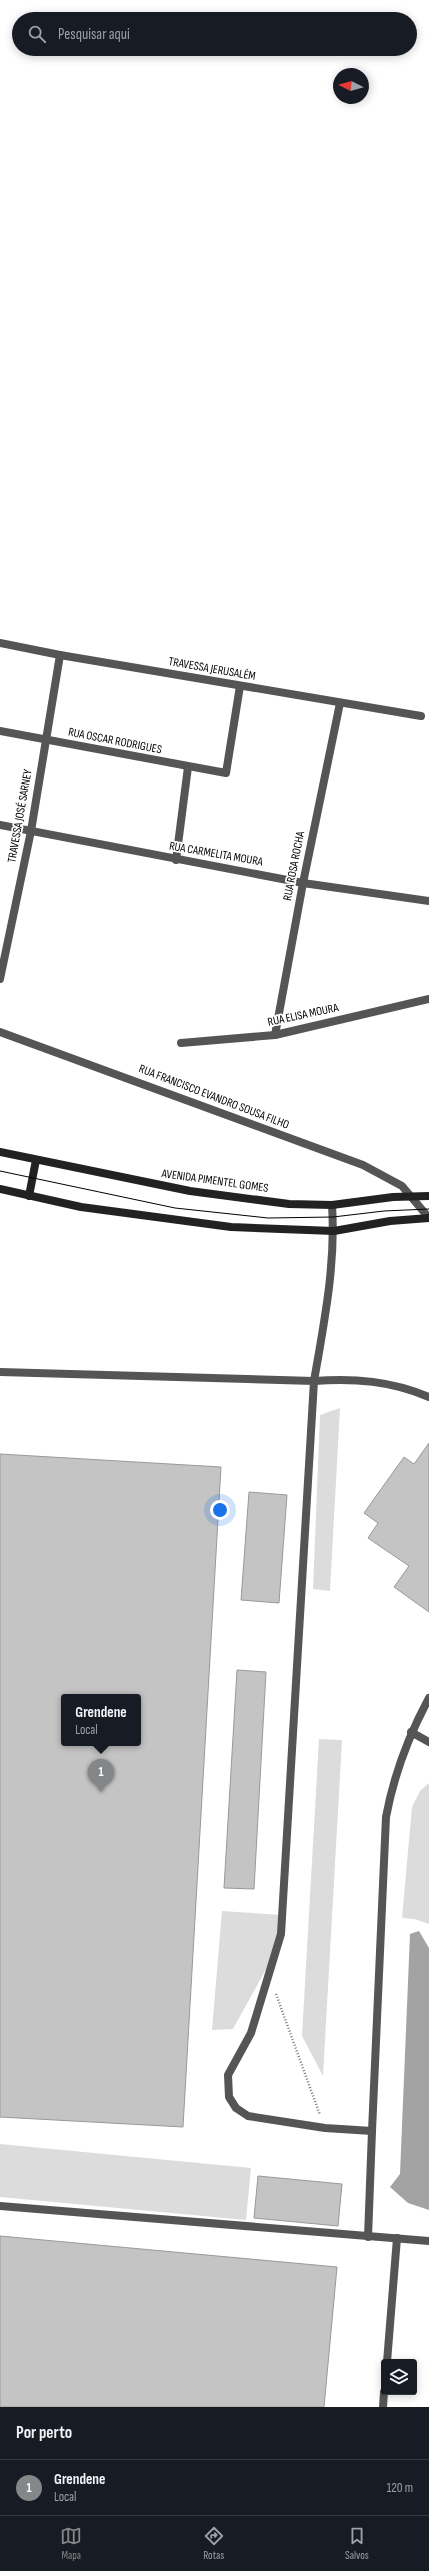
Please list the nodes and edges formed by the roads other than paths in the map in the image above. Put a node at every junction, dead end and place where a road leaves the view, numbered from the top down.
1 (0, 643) edge
2 (60, 655) junction
3 (240, 686) junction
4 (340, 703) junction
5 (421, 716) dead end
6 (0, 731) edge
7 (46, 740) junction
8 (188, 767) junction
9 (0, 824) edge
10 (31, 831) junction
11 (176, 860) junction
12 (303, 882) junction
13 (429, 901) edge
14 (0, 979) edge
15 (429, 999) edge
16 (0, 1032) edge
17 (275, 1035) junction
18 (181, 1043) dead end
19 (0, 1152) edge
20 (36, 1160) junction
21 (0, 1190) edge
22 (29, 1196) junction
23 (413, 1196) junction
24 (429, 1196) edge
25 (332, 1205) junction
26 (429, 1218) edge
27 (334, 1231) junction
28 (0, 1372) edge
29 (314, 1380) junction
30 (429, 1397) edge
31 (429, 1698) edge
32 (411, 1732) junction
33 (429, 1742) edge
34 (372, 2131) junction
35 (0, 2206) edge
36 (368, 2237) junction
37 (397, 2238) junction
38 (429, 2241) edge
39 (387, 2359) edge
40 (384, 2395) edge
41 (383, 2407) edge

1 - 2 street, TRAVESSA JERUSALÉM
2 - 3 street, TRAVESSA JERUSALÉM
2 - 7 street, TRAVESSA JOSÉ SARNEY
3 - 4 street, TRAVESSA JERUSALÉM
3 - 8 street, RUA OSCAR RODRIGUES
4 - 5 street, TRAVESSA JERUSALÉM
4 - 12 street, RUA ROSA ROCHA
6 - 7 street, RUA OSCAR RODRIGUES
7 - 8 street, RUA OSCAR RODRIGUES
7 - 10 street, TRAVESSA JOSÉ SARNEY
8 - 11 street
9 - 10 street, RUA CARMELITA MOURA
10 - 11 street, RUA CARMELITA MOURA
10 - 14 street, TRAVESSA JOSÉ SARNEY
11 - 12 street, RUA CARMELITA MOURA
12 - 13 street, RUA CARMELITA MOURA
12 - 17 street, RUA ROSA ROCHA
15 - 17 street, RUA ELISA MOURA
16 - 23 street, RUA FRANCISCO EVANDRO SOUSA FILHO
17 - 18 street, RUA ELISA MOURA
19 - 20 main road, AVENIDA PIMENTEL GOMES
20 - 22 main road
20 - 25 main road, AVENIDA PIMENTEL GOMES
21 - 22 main road
22 - 27 main road
23 - 24 main road, AVENIDA PIMENTEL GOMES
23 - 25 main road, AVENIDA PIMENTEL GOMES
23 - 26 street, RUA FRANCISCO EVANDRO SOUSA FILHO
25 - 27 street
26 - 27 main road
27 - 29 street
28 - 29 street
29 - 30 street
29 - 34 street
31 - 32 street
32 - 33 street
32 - 34 street
34 - 36 street
35 - 36 street
36 - 37 street
37 - 38 street
37 - 39 street
40 - 41 street

